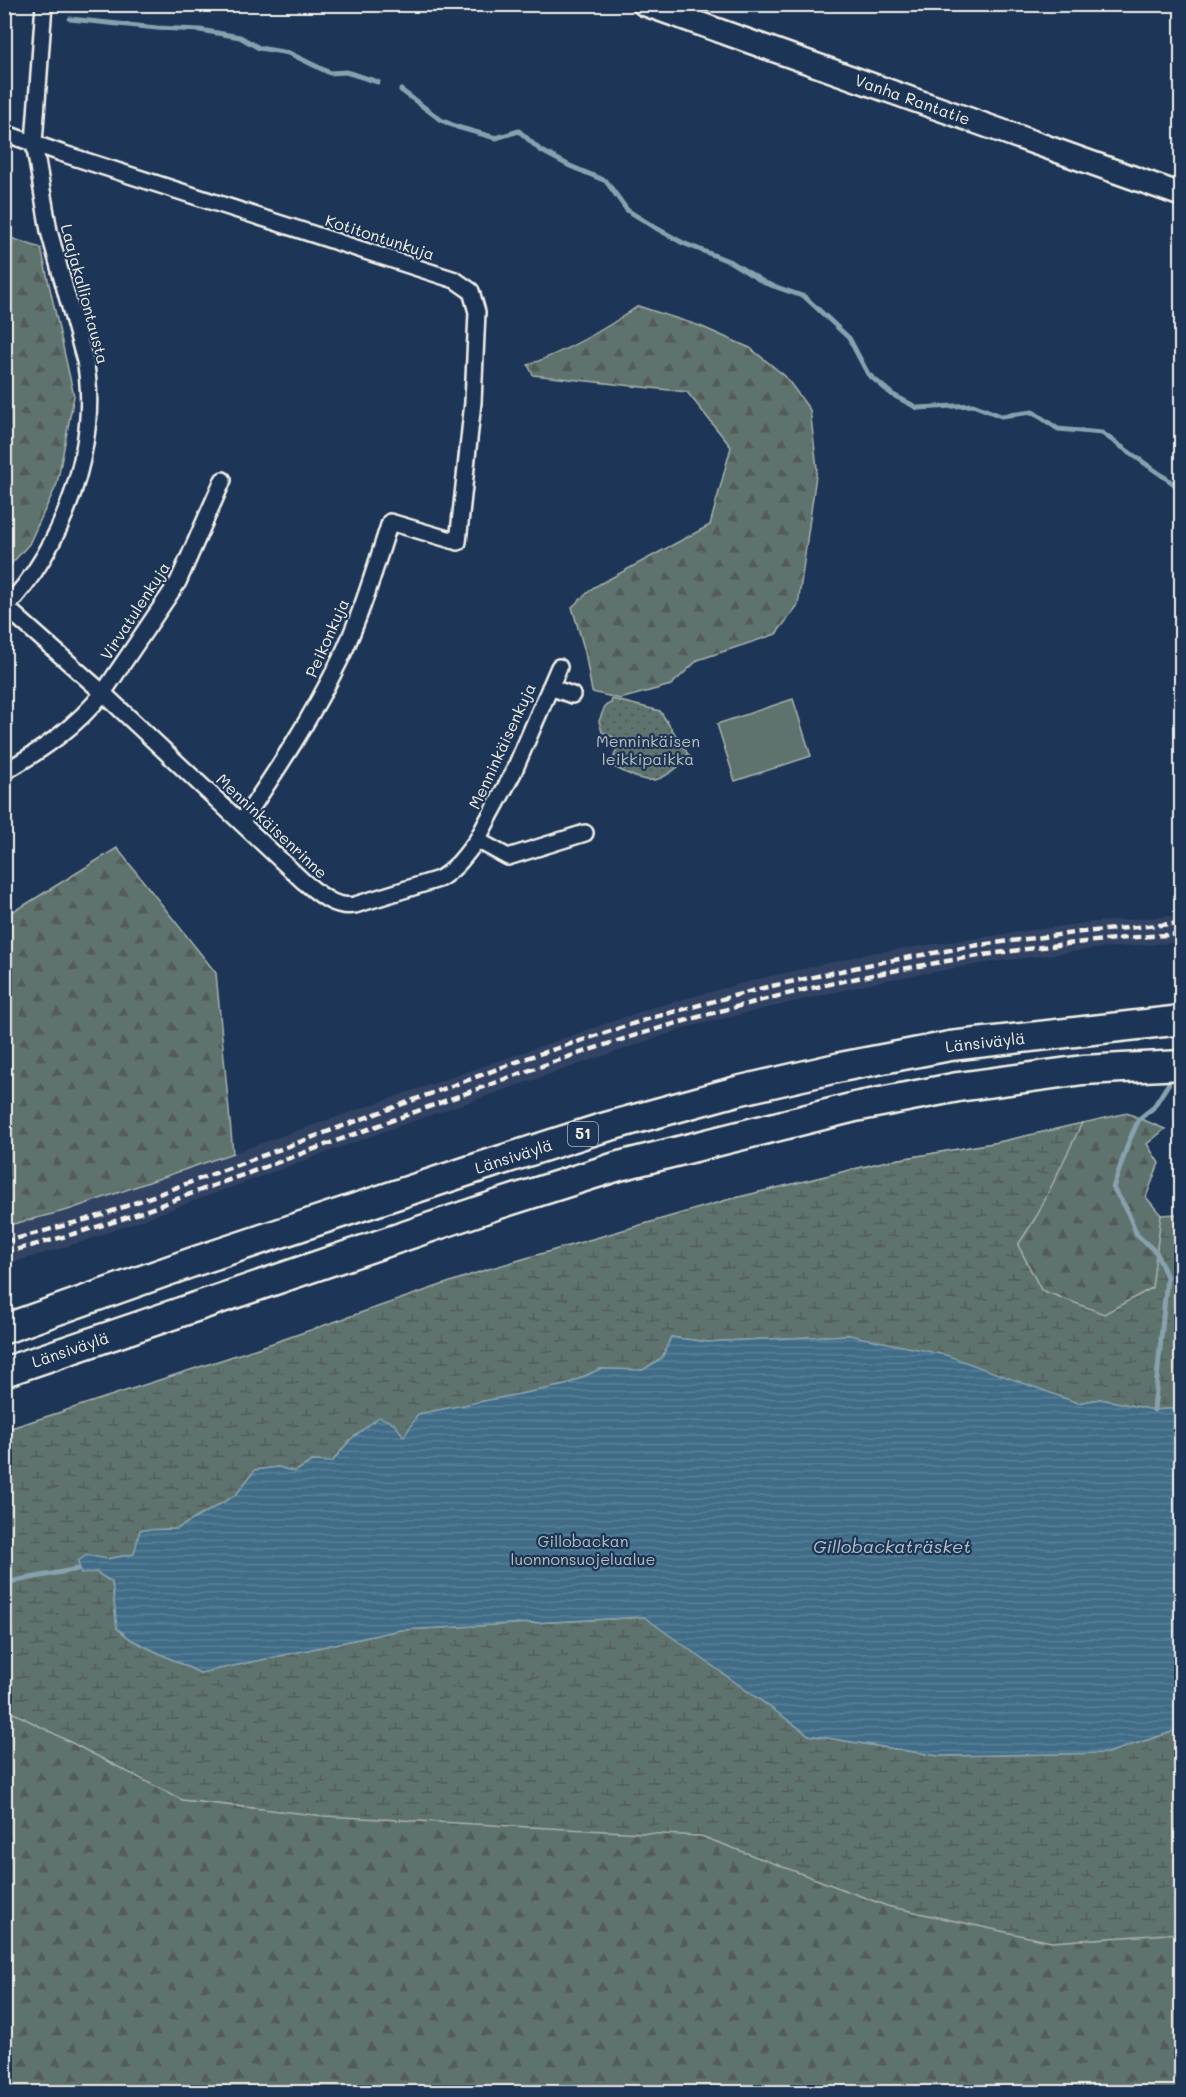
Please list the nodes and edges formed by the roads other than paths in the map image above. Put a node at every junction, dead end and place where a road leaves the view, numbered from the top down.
1 (44, 4) edge
2 (644, 4) edge
3 (4, 133) edge
4 (34, 143) junction
5 (1182, 195) edge
6 (223, 480) dead end
7 (458, 542) joint
8 (5, 608) edge
9 (559, 667) dead end
10 (550, 687) junction
11 (103, 693) junction
12 (572, 695) dead end
13 (4, 772) edge
14 (242, 822) junction
15 (585, 833) dead end
16 (477, 840) junction
17 (1182, 1020) edge
18 (1182, 1065) edge
19 (4, 1329) edge
20 (4, 1372) edge

1 - 4 street, Laajakalliontausta
2 - 5 main road, Vanha Rantatie
3 - 4 street, Kotitontunkuja
4 - 7 street, Kotitontunkuja
4 - 8 street, Laajakalliontausta
6 - 11 street, Virvatulenkuja
7 - 14 street, Peikonkuja
8 - 11 street, Menninkäisenrinne
9 - 10 street, Menninkäisenkuja
10 - 12 street
10 - 16 street, Menninkäisenkuja
11 - 13 street, Virvatulenkuja
11 - 14 street, Menninkäisenrinne
14 - 16 street, Menninkäisenrinne
15 - 16 street
17 - 19 highway, Länsiväylä / 51
18 - 20 highway, Länsiväylä

